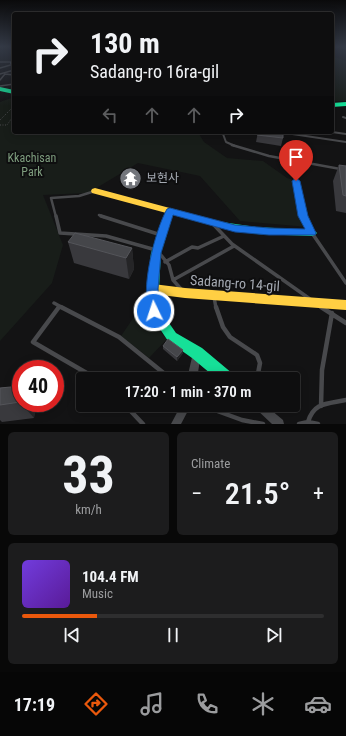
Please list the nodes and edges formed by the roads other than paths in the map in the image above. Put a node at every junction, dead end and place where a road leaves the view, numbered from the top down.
1 (12, 71) edge
2 (0, 74) edge
3 (5, 74) junction
4 (12, 75) edge
5 (1, 78) edge
6 (12, 85) edge
7 (0, 88) edge
8 (12, 91) edge
9 (346, 104) edge
10 (334, 105) edge
11 (334, 132) edge
12 (223, 134) edge
13 (292, 134) edge
14 (346, 134) edge
15 (346, 142) edge
16 (296, 162) junction
17 (346, 170) edge
18 (95, 191) joint
19 (170, 211) junction
20 (99, 215) dead end
21 (211, 222) junction
22 (312, 233) junction
23 (162, 235) junction
24 (224, 236) junction
25 (234, 246) junction
26 (157, 251) junction
27 (165, 262) junction
28 (173, 280) junction
29 (346, 283) edge
30 (153, 289) junction
31 (185, 293) junction
32 (214, 295) junction
33 (54, 303) dead end
34 (315, 303) junction
35 (346, 305) edge
36 (59, 306) junction
37 (332, 313) junction
38 (346, 323) edge
39 (197, 353) junction
40 (85, 372) edge
41 (162, 372) edge
42 (193, 372) edge
43 (220, 372) edge
44 (258, 372) edge
45 (346, 400) edge
46 (321, 406) junction
47 (132, 412) edge
48 (182, 412) edge
49 (219, 412) edge
50 (266, 412) edge
51 (308, 422) junction
52 (143, 424) edge
53 (176, 424) edge
54 (262, 424) edge
55 (279, 424) edge
56 (299, 424) edge
57 (318, 424) edge

1 - 3 lane
2 - 3 lane
3 - 4 lane
3 - 5 lane
6 - 7 lane
7 - 8 street
9 - 10 street
11 - 14 lane
12 - 16 lane
13 - 15 lane
16 - 17 lane
16 - 22 lane
18 - 19 street
18 - 26 lane
19 - 21 street
19 - 23 street
20 - 23 lane
21 - 22 street
21 - 24 lane
22 - 29 lane
23 - 26 street
24 - 25 lane
24 - 27 lane
25 - 28 lane
25 - 34 lane
26 - 27 lane
26 - 30 street
27 - 28 lane
28 - 31 lane
30 - 31 street, Sadang-ro 14-gil
30 - 39 street
31 - 32 street, Sadang-ro 14-gil
32 - 34 street, Sadang-ro 14-gil
32 - 44 lane
33 - 36 lane
34 - 35 street, Sadang-ro 14-gil
34 - 37 lane, Sadang-ro 14-gil
36 - 40 lane
36 - 41 lane
37 - 38 lane, Sadang-ro 14-gil
37 - 46 lane
39 - 42 street
39 - 43 street
45 - 46 lane
46 - 51 lane
47 - 52 lane
48 - 53 street
49 - 54 lane
50 - 55 street
51 - 56 lane
51 - 57 lane

